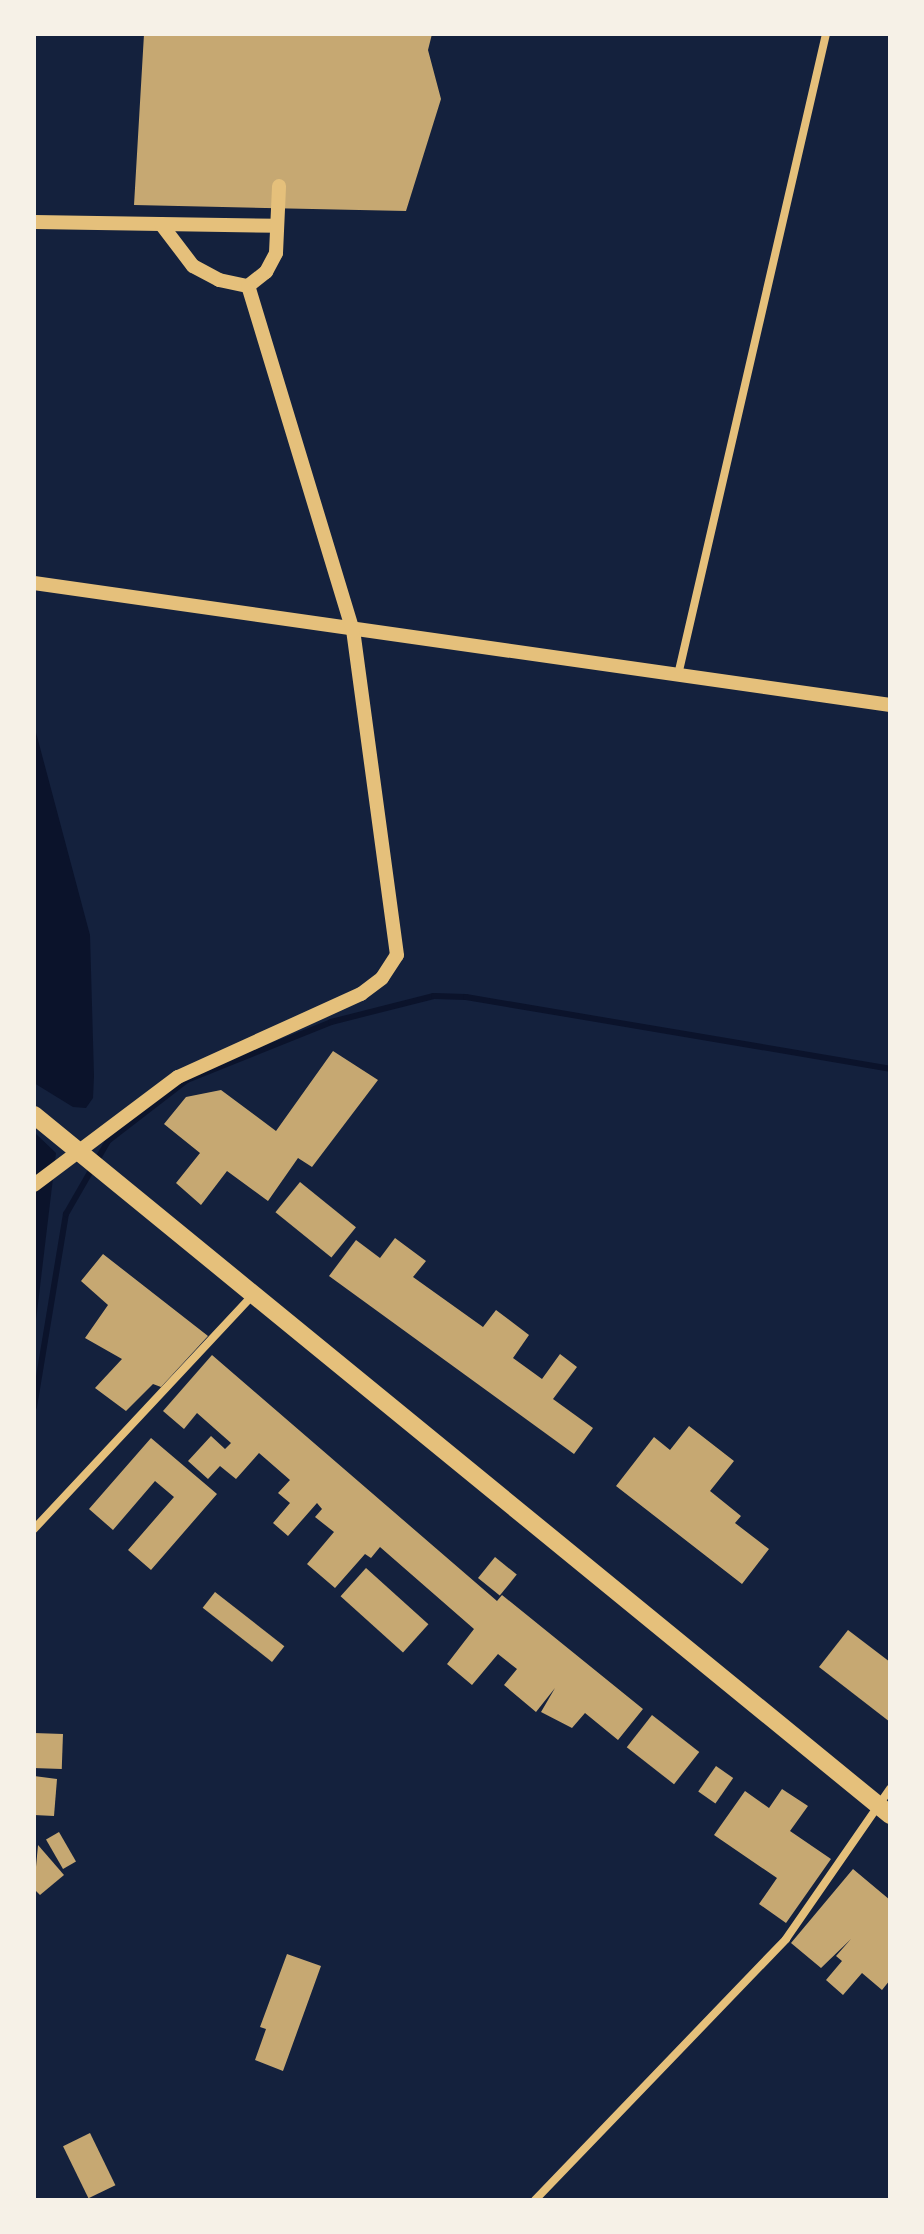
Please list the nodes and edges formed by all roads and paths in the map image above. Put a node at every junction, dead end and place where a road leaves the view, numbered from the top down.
1 (826, 34) edge
2 (279, 186) dead end
3 (34, 222) edge
4 (161, 224) junction
5 (277, 226) junction
6 (248, 286) junction
7 (34, 583) edge
8 (353, 631) junction
9 (678, 675) junction
10 (890, 705) edge
11 (34, 1115) edge
12 (89, 1161) junction
13 (34, 1185) edge
14 (253, 1295) junction
15 (34, 1529) edge
16 (890, 1789) edge
17 (884, 1810) edge
18 (535, 2200) edge

1 - 9 street
2 - 5 street
3 - 4 street
4 - 5 street
4 - 6 street
5 - 6 street
6 - 8 street
7 - 8 street
8 - 9 street
8 - 12 street
9 - 10 street
11 - 12 highway
12 - 13 street
12 - 14 highway
14 - 15 street
14 - 17 highway
16 - 17 street
17 - 18 street

